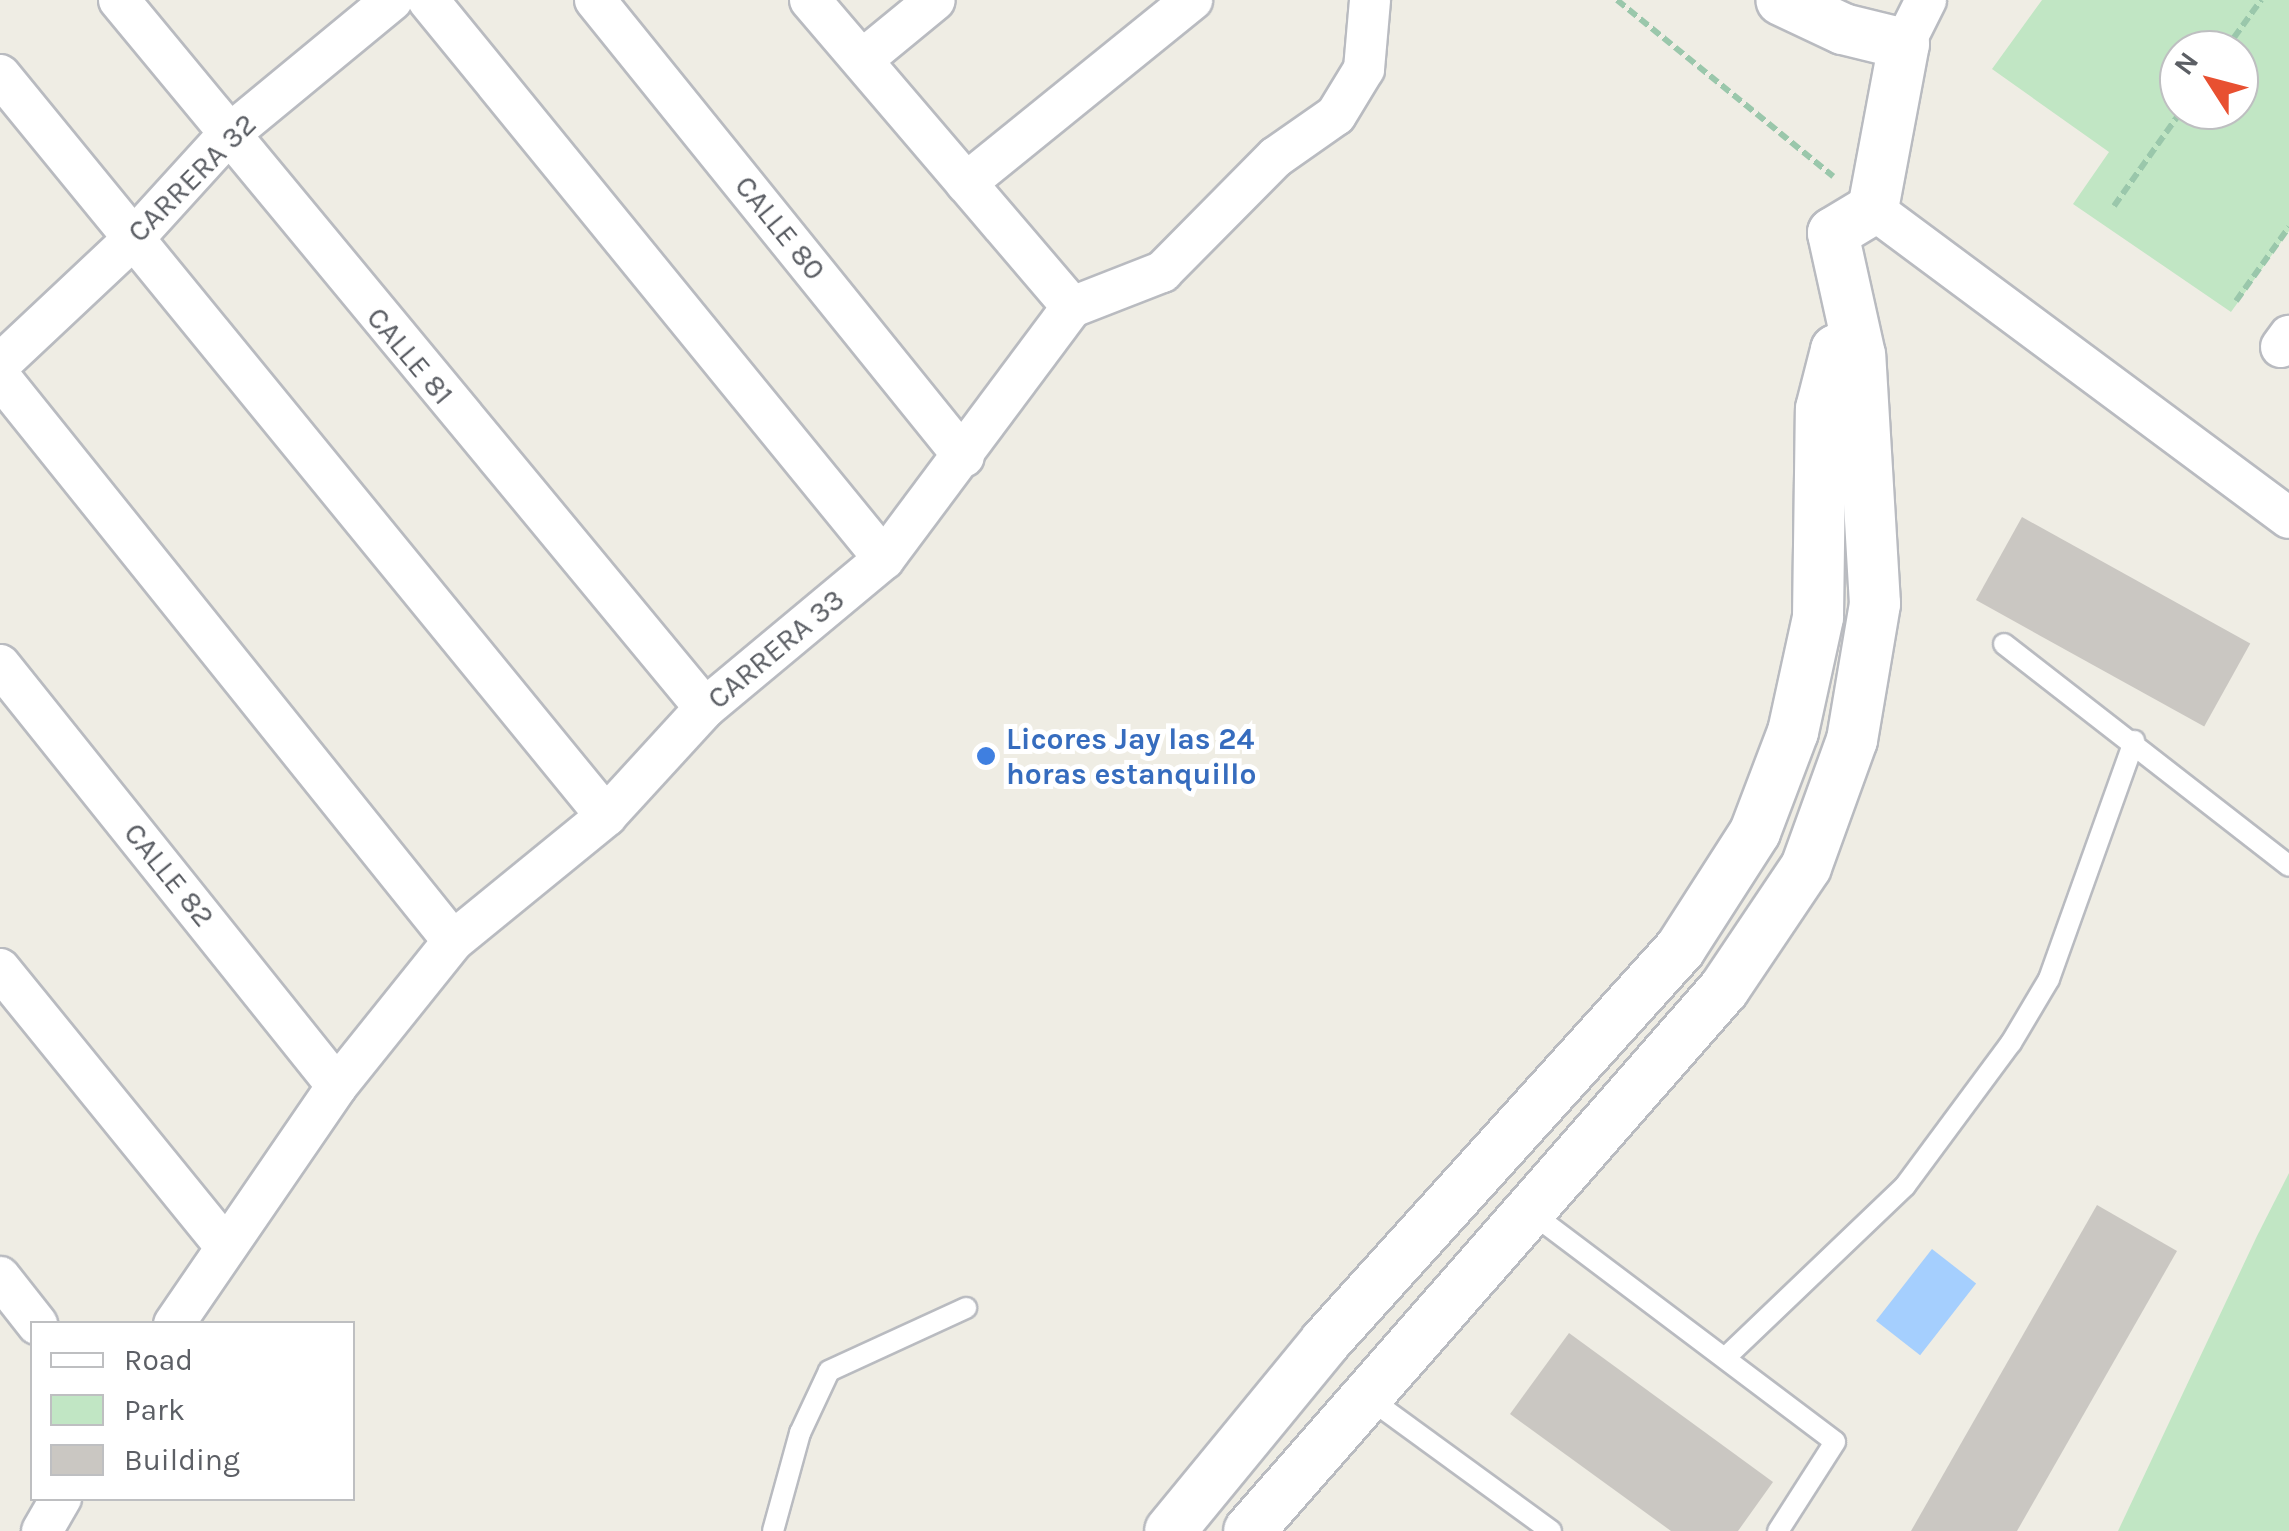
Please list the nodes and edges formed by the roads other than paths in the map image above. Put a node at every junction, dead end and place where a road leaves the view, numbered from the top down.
1 (119, 0) edge
2 (392, 0) edge
3 (428, 0) edge
4 (595, 0) edge
5 (810, 0) edge
6 (935, 0) edge
7 (1192, 0) edge
8 (1370, 0) edge
9 (1781, 0) edge
10 (1926, 0) edge
11 (1904, 44) junction
12 (862, 60) junction
13 (0, 76) edge
14 (226, 138) junction
15 (966, 183) junction
16 (1872, 209) junction
17 (134, 238) junction
18 (1072, 307) junction
19 (1854, 340) junction
20 (0, 364) edge
21 (0, 377) edge
22 (964, 457) junction
23 (2289, 518) edge
24 (884, 559) junction
25 (2004, 644) dead end
26 (0, 665) edge
27 (705, 708) junction
28 (2134, 741) junction
29 (606, 816) junction
30 (2289, 866) edge
31 (452, 941) junction
32 (0, 969) edge
33 (337, 1086) junction
34 (1526, 1209) junction
35 (226, 1247) junction
36 (0, 1277) edge
37 (966, 1308) dead end
38 (36, 1321) edge
39 (176, 1321) edge
40 (1724, 1358) junction
41 (1364, 1395) junction
42 (59, 1501) edge
43 (42, 1531) edge
44 (773, 1531) edge
45 (1170, 1531) edge
46 (1249, 1531) edge
47 (1551, 1531) edge
48 (1778, 1531) edge

1 - 14 street, CALLE 81
2 - 14 street, CARRERA 32
3 - 24 street
4 - 22 street, CALLE 80
5 - 12 street
6 - 12 street
7 - 15 street
8 - 18 street
9 - 11 street
10 - 11 street
11 - 16 street
12 - 15 street
13 - 17 street
14 - 17 street, CARRERA 32
14 - 27 street, CALLE 81
15 - 18 street
16 - 19 street
16 - 23 street
17 - 20 street, CARRERA 32
17 - 29 street
18 - 22 street, CARRERA 33
19 - 34 street
19 - 45 street
21 - 31 street
22 - 24 street, CARRERA 33
24 - 27 street, CARRERA 33
25 - 28 lane
26 - 33 street, CALLE 82
27 - 29 street, CARRERA 33
28 - 30 lane
28 - 40 lane
29 - 31 street, CARRERA 33
31 - 33 street, CARRERA 33
32 - 35 street
33 - 35 street, CARRERA 33
34 - 40 lane
34 - 41 street
35 - 39 street, CARRERA 33
36 - 38 street
37 - 44 lane
40 - 48 lane
41 - 46 street
41 - 47 lane
42 - 43 street

